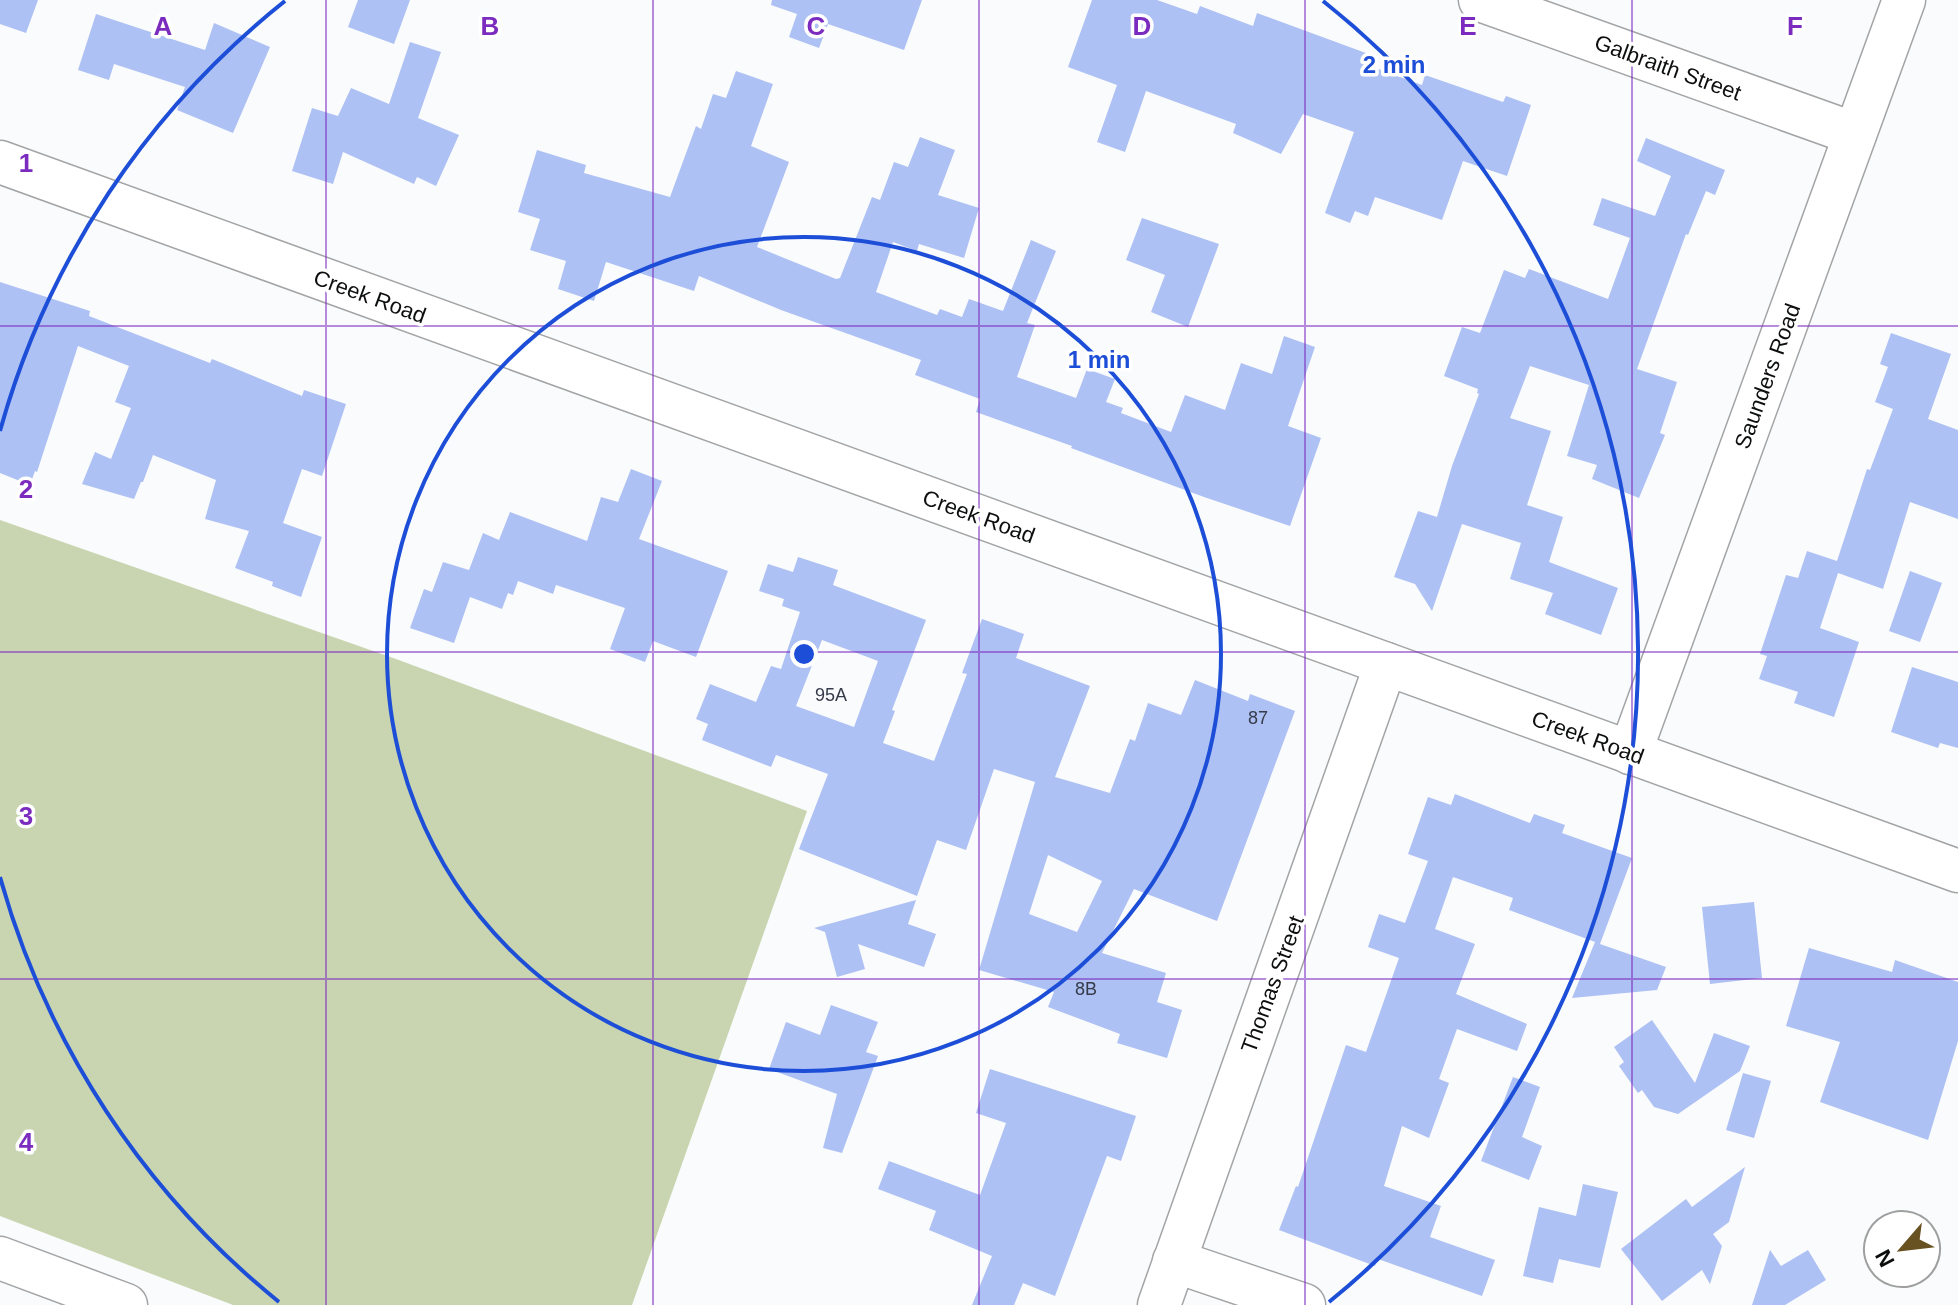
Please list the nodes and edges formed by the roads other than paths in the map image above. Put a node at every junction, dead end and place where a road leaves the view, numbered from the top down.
1 (1480, 0) edge
2 (1904, 0) edge
3 (1855, 134) junction
4 (0, 162) edge
5 (1386, 664) junction
6 (1630, 753) junction
7 (1958, 871) edge
8 (0, 1258) edge
9 (1174, 1261) junction
10 (126, 1305) edge
11 (1159, 1305) edge
12 (1304, 1305) edge

1 - 3 street, Galbraith Street
2 - 3 street, Saunders Road
3 - 6 street, Saunders Road
4 - 5 street, Creek Road
5 - 6 street, Creek Road
5 - 9 street, Thomas Street
6 - 7 street, Creek Road
8 - 10 street
9 - 11 street, Thomas Street
9 - 12 street

